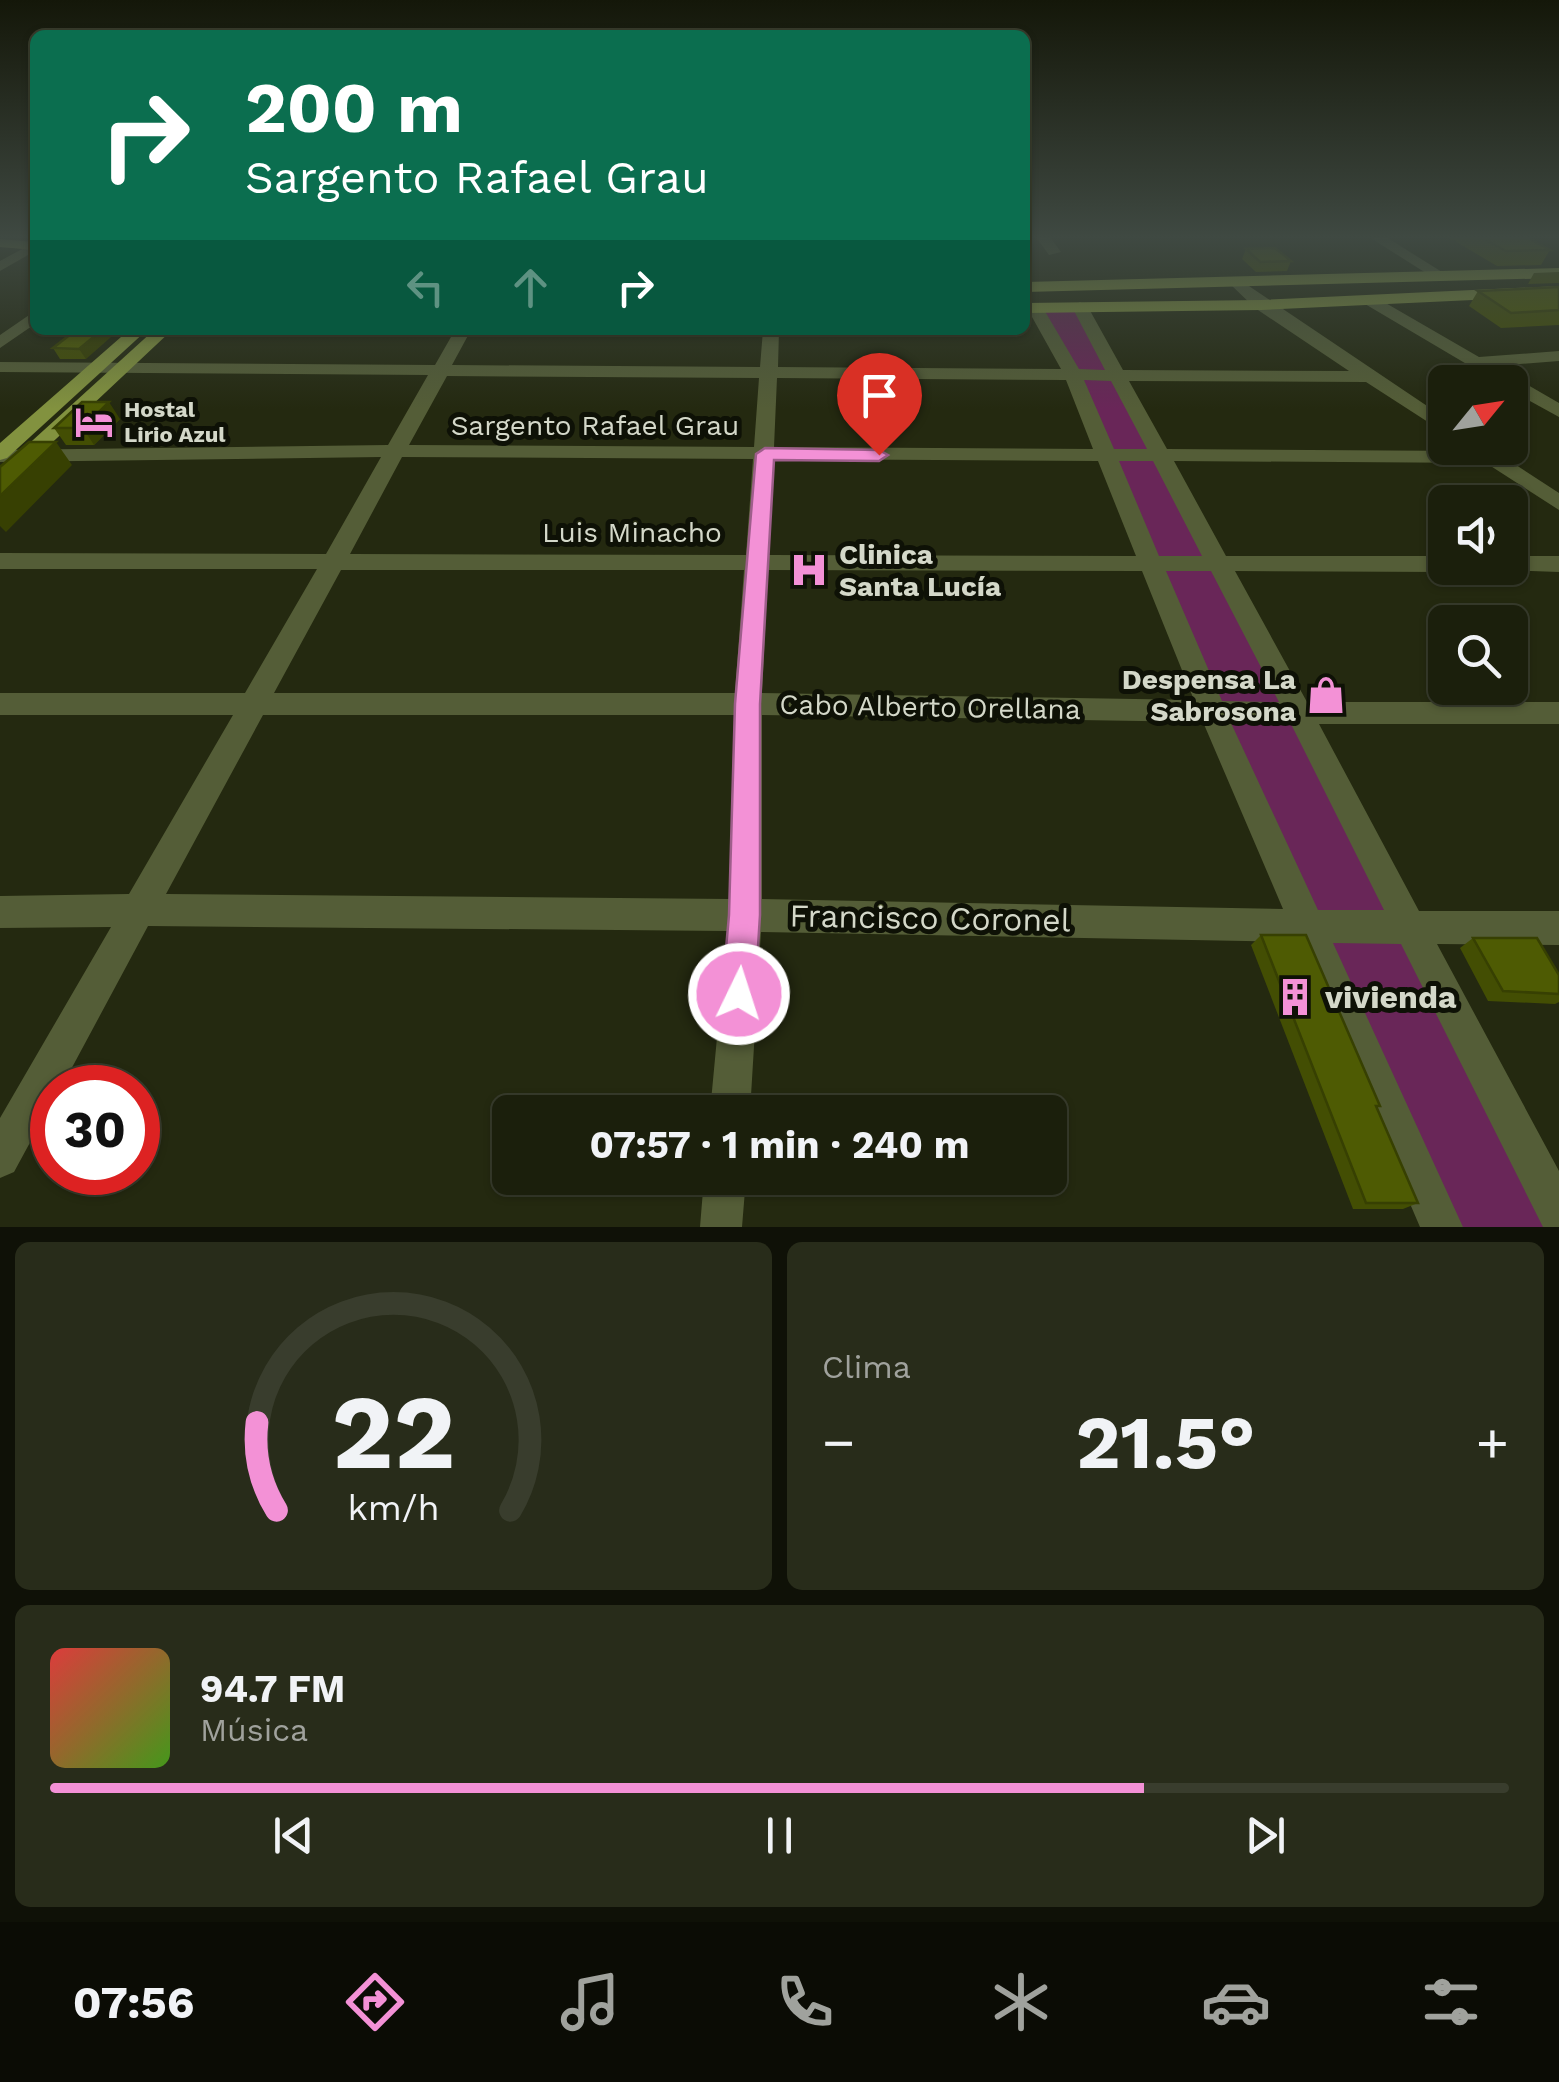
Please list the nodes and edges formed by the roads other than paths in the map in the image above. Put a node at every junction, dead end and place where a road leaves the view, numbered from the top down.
1 (1106, 294) edge
2 (1249, 294) edge
3 (1498, 294) edge
4 (1030, 301) edge
5 (1030, 301) edge
6 (1371, 301) junction
7 (1030, 304) edge
8 (1261, 305) junction
9 (1080, 307) junction
10 (30, 320) edge
11 (133, 335) edge
12 (159, 335) edge
13 (460, 335) edge
14 (771, 335) edge
15 (0, 343) edge
16 (1559, 356) edge
17 (1477, 362) junction
18 (0, 367) edge
19 (94, 370) junction
20 (121, 370) junction
21 (440, 372) junction
22 (770, 372) junction
23 (1072, 374) junction
24 (1116, 374) junction
25 (1371, 378) junction
26 (1559, 410) edge
27 (1428, 416) edge
28 (393, 452) junction
29 (1428, 453) edge
30 (765, 454) junction
31 (0, 456) edge
32 (27, 456) junction
33 (1106, 458) junction
34 (1162, 458) junction
35 (1502, 465) edge
36 (0, 481) edge
37 (1559, 503) edge
38 (0, 561) edge
39 (331, 562) junction
40 (756, 562) junction
41 (1218, 563) junction
42 (1428, 564) edge
43 (1528, 564) edge
44 (1559, 564) edge
45 (1149, 565) junction
46 (0, 704) edge
47 (251, 704) junction
48 (748, 704) junction
49 (1212, 712) junction
50 (1559, 712) edge
51 (1300, 713) junction
52 (138, 909) junction
53 (0, 912) edge
54 (745, 915) junction
55 (1306, 923) junction
56 (1411, 928) junction
57 (1559, 928) edge
58 (731, 1095) edge
59 (0, 1158) edge
60 (723, 1195) edge
61 (1559, 1214) edge
62 (721, 1227) edge
63 (1442, 1227) edge

1 - 4 main road
2 - 8 street
3 - 6 main road
5 - 9 main road
6 - 8 main road
6 - 17 street
7 - 23 street
8 - 9 main road
8 - 25 street
9 - 24 street
10 - 15 street
11 - 19 main road
12 - 20 main road
13 - 21 street
14 - 22 street
16 - 17 street
17 - 26 street
18 - 19 street
19 - 20 street
19 - 31 main road
20 - 21 street
20 - 32 main road
21 - 22 street
21 - 28 street
22 - 23 street
22 - 30 street
23 - 24 street
23 - 33 street
24 - 25 street
24 - 34 street
25 - 27 street
28 - 30 street, Sargento Rafael Grau
28 - 32 street, Sargento Rafael Grau
28 - 39 street
29 - 34 street, Sargento Rafael Grau
30 - 33 street, Sargento Rafael Grau
30 - 40 street
31 - 32 street, Sargento Rafael Grau
32 - 36 main road
33 - 34 street, Sargento Rafael Grau
33 - 45 street
34 - 41 street
35 - 37 street
38 - 39 street, Luis Minacho
39 - 40 street, Luis Minacho
39 - 47 street
40 - 45 street, Luis Minacho
40 - 48 street
41 - 42 street, Luis Minacho
41 - 45 street, Luis Minacho
41 - 51 street
43 - 44 street
45 - 49 street
46 - 47 street, Cabo Alberto Orellana
47 - 48 street, Cabo Alberto Orellana
47 - 52 street
48 - 49 street, Cabo Alberto Orellana
48 - 54 street
49 - 51 street, Cabo Alberto Orellana
49 - 55 street
50 - 51 street, Cabo Alberto Orellana
51 - 56 street
52 - 53 street, Francisco Coronel
52 - 54 street, Francisco Coronel
52 - 59 street
54 - 55 street, Francisco Coronel
54 - 58 street
55 - 56 street, Francisco Coronel
55 - 63 street
56 - 57 street, Francisco Coronel
56 - 61 street
60 - 62 street

